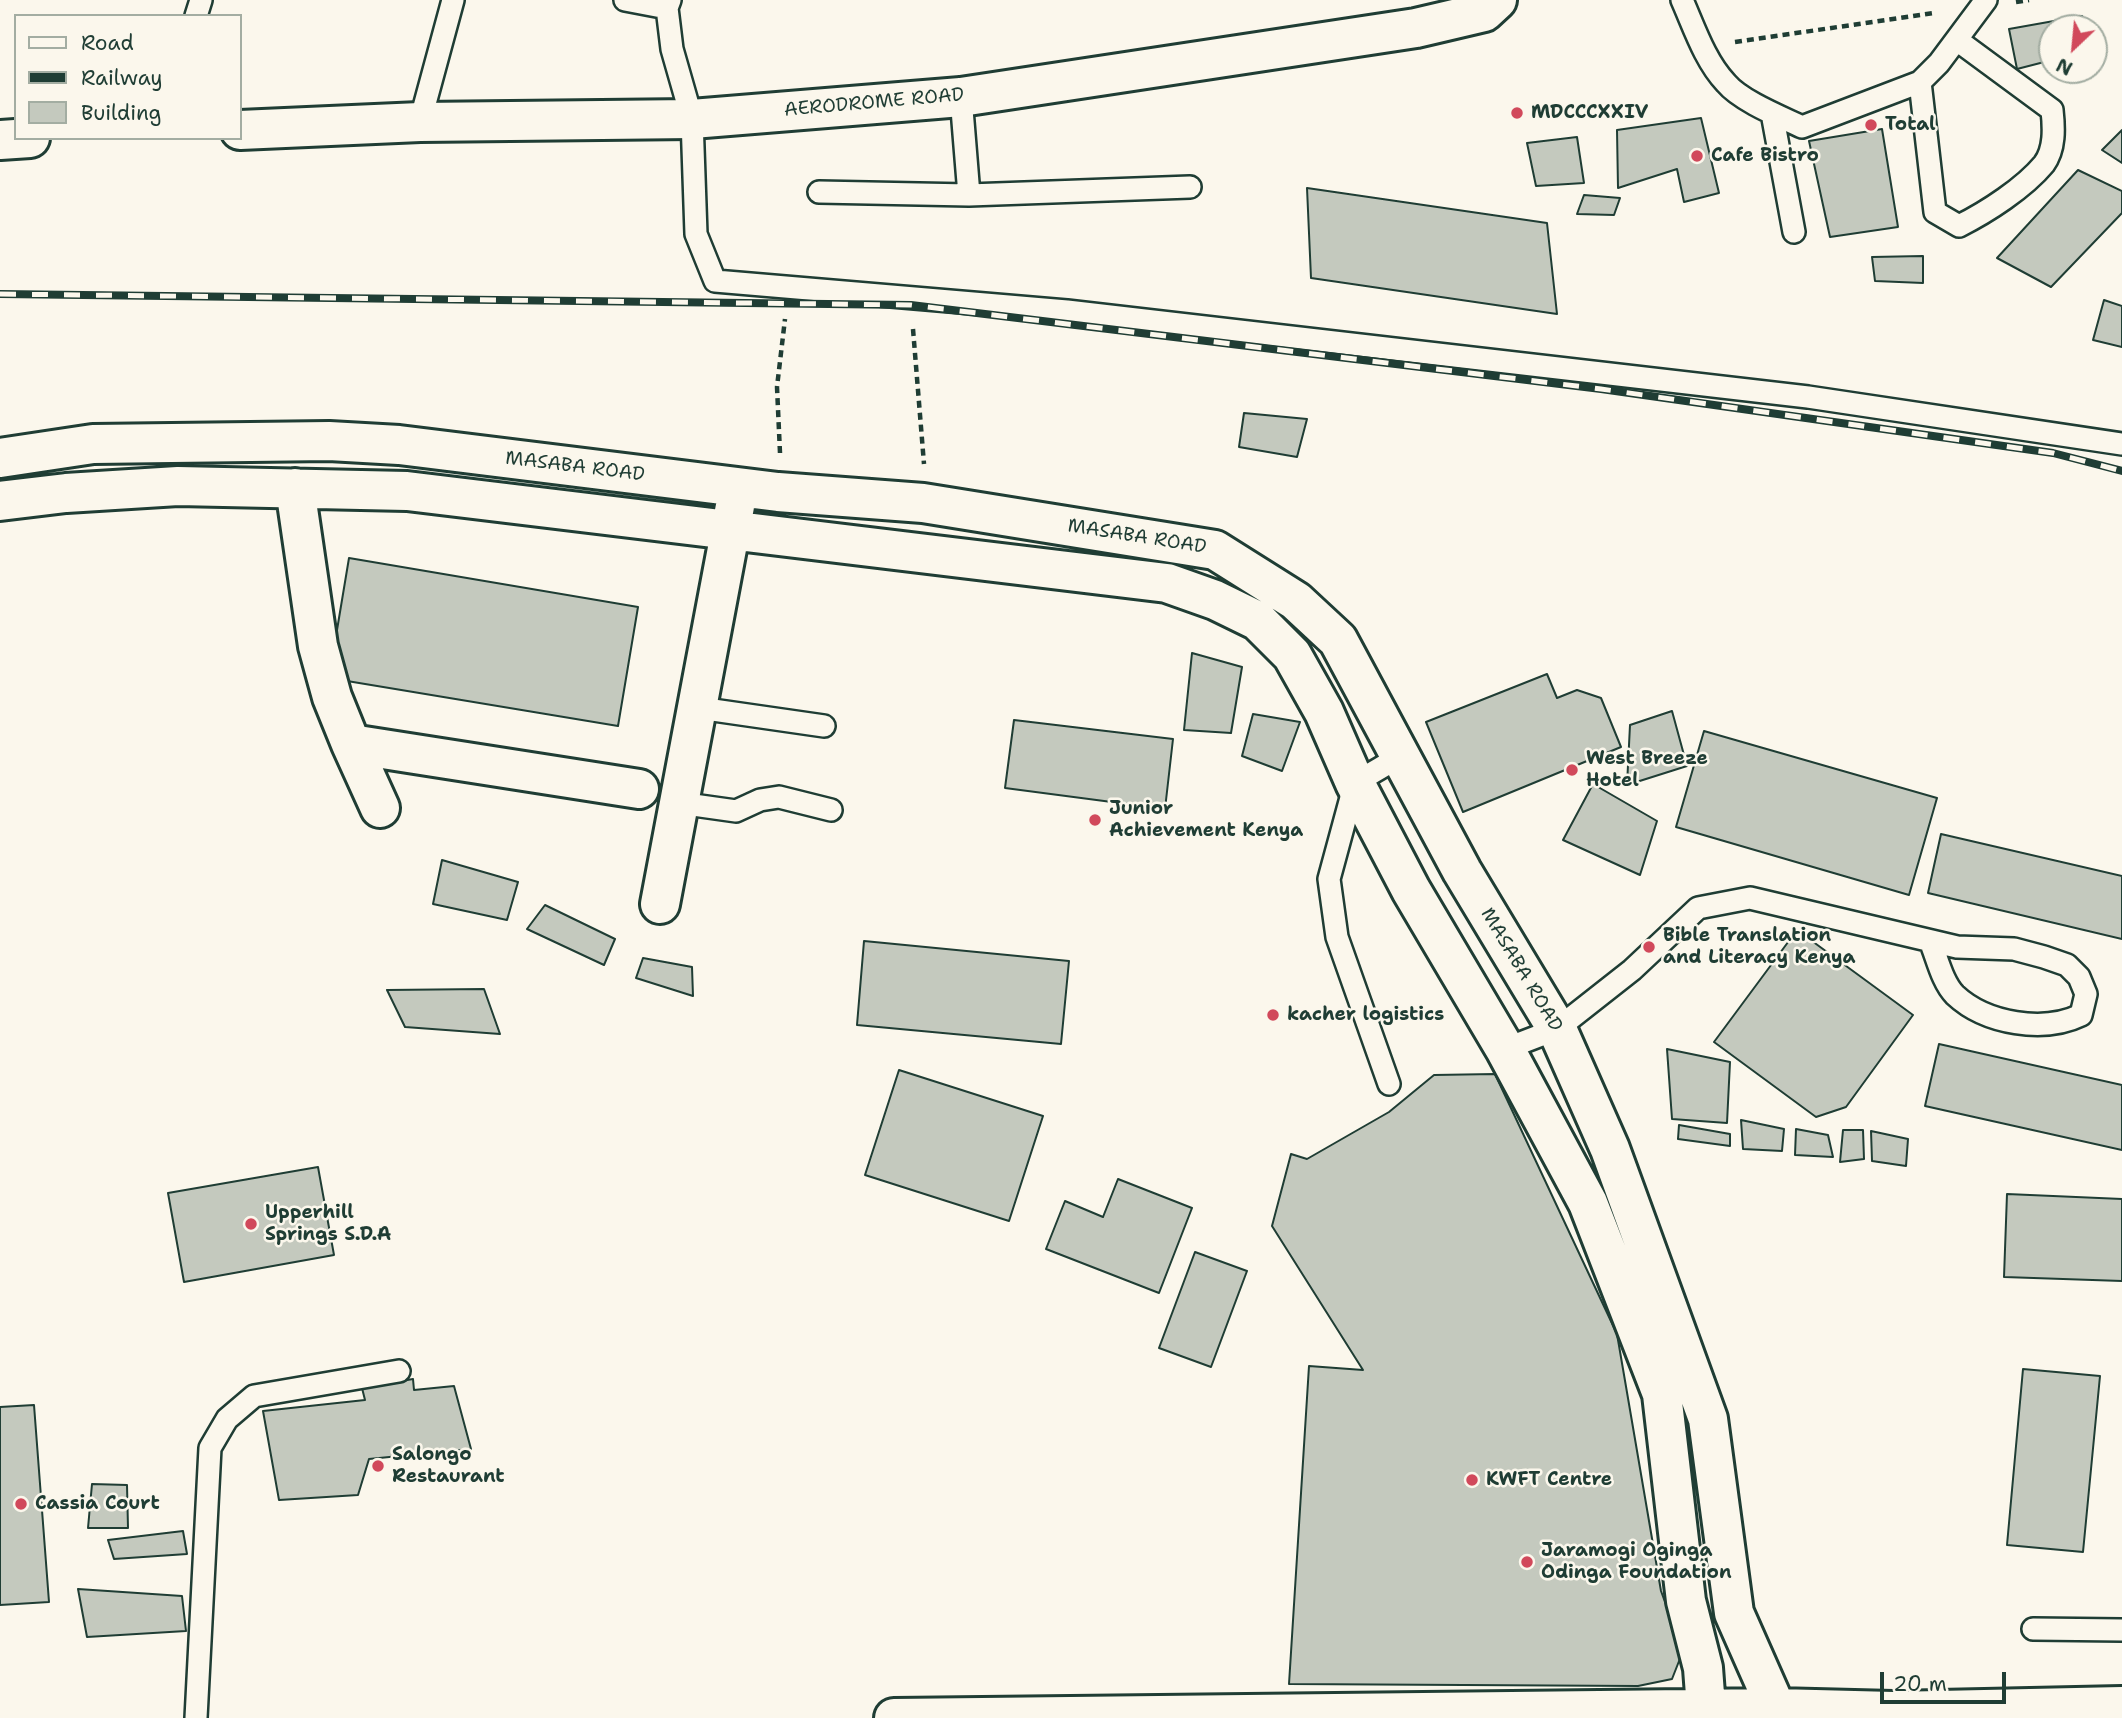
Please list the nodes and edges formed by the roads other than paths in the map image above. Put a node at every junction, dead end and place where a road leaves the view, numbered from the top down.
1 (453, 0) edge
2 (625, 0) edge
3 (1497, 0) edge
4 (1682, 0) edge
5 (1984, 3) edge
6 (668, 4) edge
7 (1957, 40) junction
8 (1920, 82) junction
9 (961, 97) junction
10 (1772, 113) junction
11 (692, 119) junction
12 (420, 122) junction
13 (242, 130) edge
14 (1190, 187) dead end
15 (819, 192) dead end
16 (969, 195) junction
17 (1794, 232) dead end
18 (140, 444) junction
19 (2122, 444) edge
20 (0, 458) edge
21 (737, 486) junction
22 (142, 488) junction
23 (295, 488) junction
24 (0, 501) edge
25 (733, 530) junction
26 (699, 708) junction
27 (824, 726) dead end
28 (351, 744) junction
29 (1399, 757) junction
30 (1355, 783) junction
31 (639, 789) dead end
32 (679, 803) junction
33 (380, 808) dead end
34 (831, 810) dead end
35 (1462, 871) junction
36 (1411, 890) junction
37 (660, 904) dead end
38 (1930, 941) junction
39 (1557, 1029) junction
40 (1505, 1049) junction
41 (1389, 1084) dead end
42 (398, 1371) dead end
43 (2033, 1629) dead end
44 (2122, 1630) edge
45 (2122, 1706) edge
46 (1706, 1708) junction
47 (1776, 1708) junction
48 (1837, 1714) edge
49 (1359, 1715) edge
50 (1894, 1715) edge
51 (196, 1718) edge
52 (894, 1718) edge

1 - 12 lane
2 - 6 lane
3 - 9 street, AERODROME ROAD
4 - 10 lane
5 - 7 lane
6 - 11 lane
7 - 8 lane
7 - 8 lane
8 - 10 lane
9 - 11 street, AERODROME ROAD
9 - 16 lane
10 - 17 lane
11 - 12 street, AERODROME ROAD
11 - 19 lane
12 - 13 street, AERODROME ROAD
14 - 16 lane
15 - 16 lane
18 - 20 street, MASABA ROAD
18 - 21 street, MASABA ROAD
18 - 22 street
21 - 25 street
21 - 29 street, MASABA ROAD
22 - 23 street
22 - 24 street
23 - 25 street
23 - 28 street
25 - 26 street
25 - 30 street
26 - 27 lane
26 - 32 street
28 - 31 street
28 - 33 street
29 - 30 lane
29 - 35 street, MASABA ROAD
30 - 36 street
30 - 41 lane
32 - 34 lane
32 - 37 street
35 - 36 street
35 - 39 street, MASABA ROAD
36 - 40 street
38 - 38 lane
38 - 39 lane
39 - 40 lane
39 - 47 street, MASABA ROAD
40 - 46 street
42 - 51 lane
43 - 44 lane
45 - 50 street
46 - 47 street
46 - 49 street
47 - 48 street
48 - 50 street
49 - 52 street

